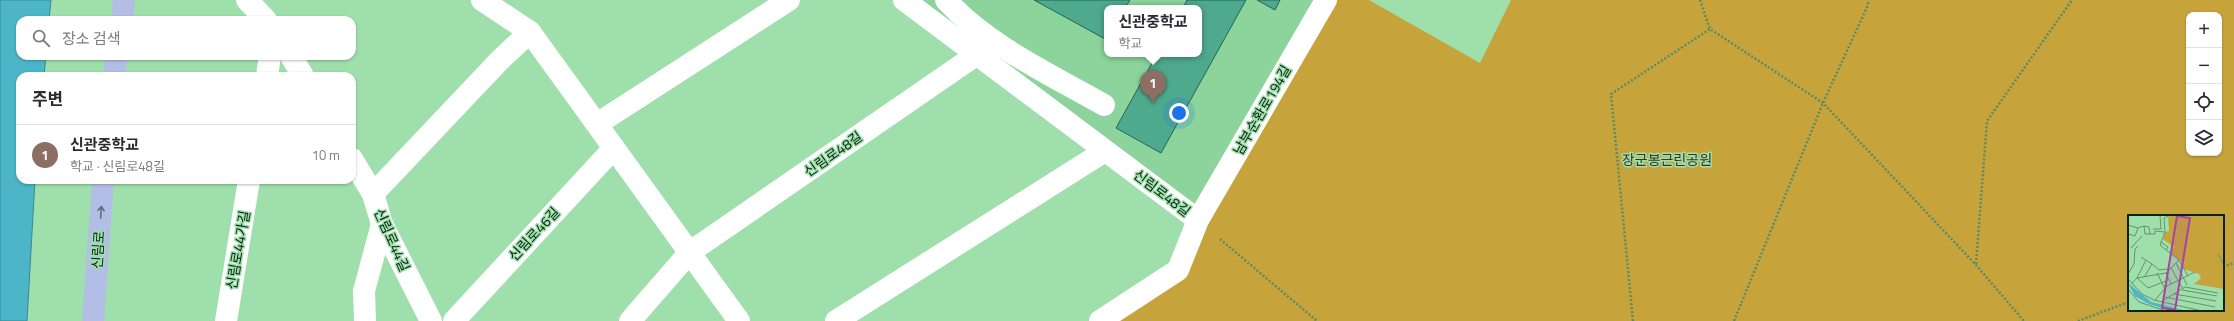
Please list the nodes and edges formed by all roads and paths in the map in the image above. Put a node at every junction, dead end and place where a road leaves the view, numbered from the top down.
1 (124, 0) edge
2 (247, 0) edge
3 (482, 0) edge
4 (789, 0) edge
5 (904, 0) edge
6 (946, 0) edge
7 (1326, 0) edge
8 (1700, 0) edge
9 (1868, 0) edge
10 (2072, 0) edge
11 (122, 16) edge
12 (262, 16) edge
13 (1710, 29) junction
14 (530, 32) junction
15 (976, 55) junction
16 (116, 60) edge
17 (269, 60) edge
18 (293, 60) edge
19 (115, 72) edge
20 (268, 72) edge
21 (301, 72) edge
22 (1823, 103) junction
23 (1104, 105) dead end
24 (597, 124) junction
25 (614, 148) junction
26 (1105, 151) junction
27 (356, 166) edge
28 (104, 184) edge
29 (248, 184) edge
30 (373, 194) junction
31 (1198, 220) junction
32 (382, 224) junction
33 (690, 252) junction
34 (2234, 263) edge
35 (1976, 265) junction
36 (2224, 267) edge
37 (2128, 302) edge
38 (93, 321) edge
39 (226, 321) edge
40 (365, 321) edge
41 (431, 321) edge
42 (454, 321) edge
43 (630, 321) edge
44 (739, 321) edge
45 (836, 321) edge
46 (1100, 321) edge
47 (1317, 321) edge
48 (1633, 321) edge
49 (1734, 321) edge
50 (2024, 321) edge
51 (2078, 321) edge

1 - 11 main road
2 - 12 street
3 - 14 street
4 - 24 street
5 - 15 street, 신림로48길
6 - 23 street
7 - 31 street, 남부순환로194길
8 - 13 path
9 - 22 path
10 - 35 path
13 - 22 path
13 - 48 path
14 - 24 street
14 - 30 street
15 - 26 street, 신림로48길
15 - 33 street, 신림로48길
16 - 19 main road
17 - 20 street
18 - 21 street
22 - 35 path
22 - 49 path
24 - 25 street
25 - 33 street
25 - 42 street, 신림로46길
26 - 31 street, 신림로48길
26 - 45 street
27 - 30 street, 신림로44길
38 -> 28 main road, 신림로
29 - 39 street, 신림로44가길
30 - 32 street, 신림로44길
31 - 46 street, 신림로48길
31 - 47 path
32 - 40 street
32 - 41 street, 신림로44길
33 - 43 street
33 - 44 street
34 - 36 path
35 - 50 path
37 - 51 path

